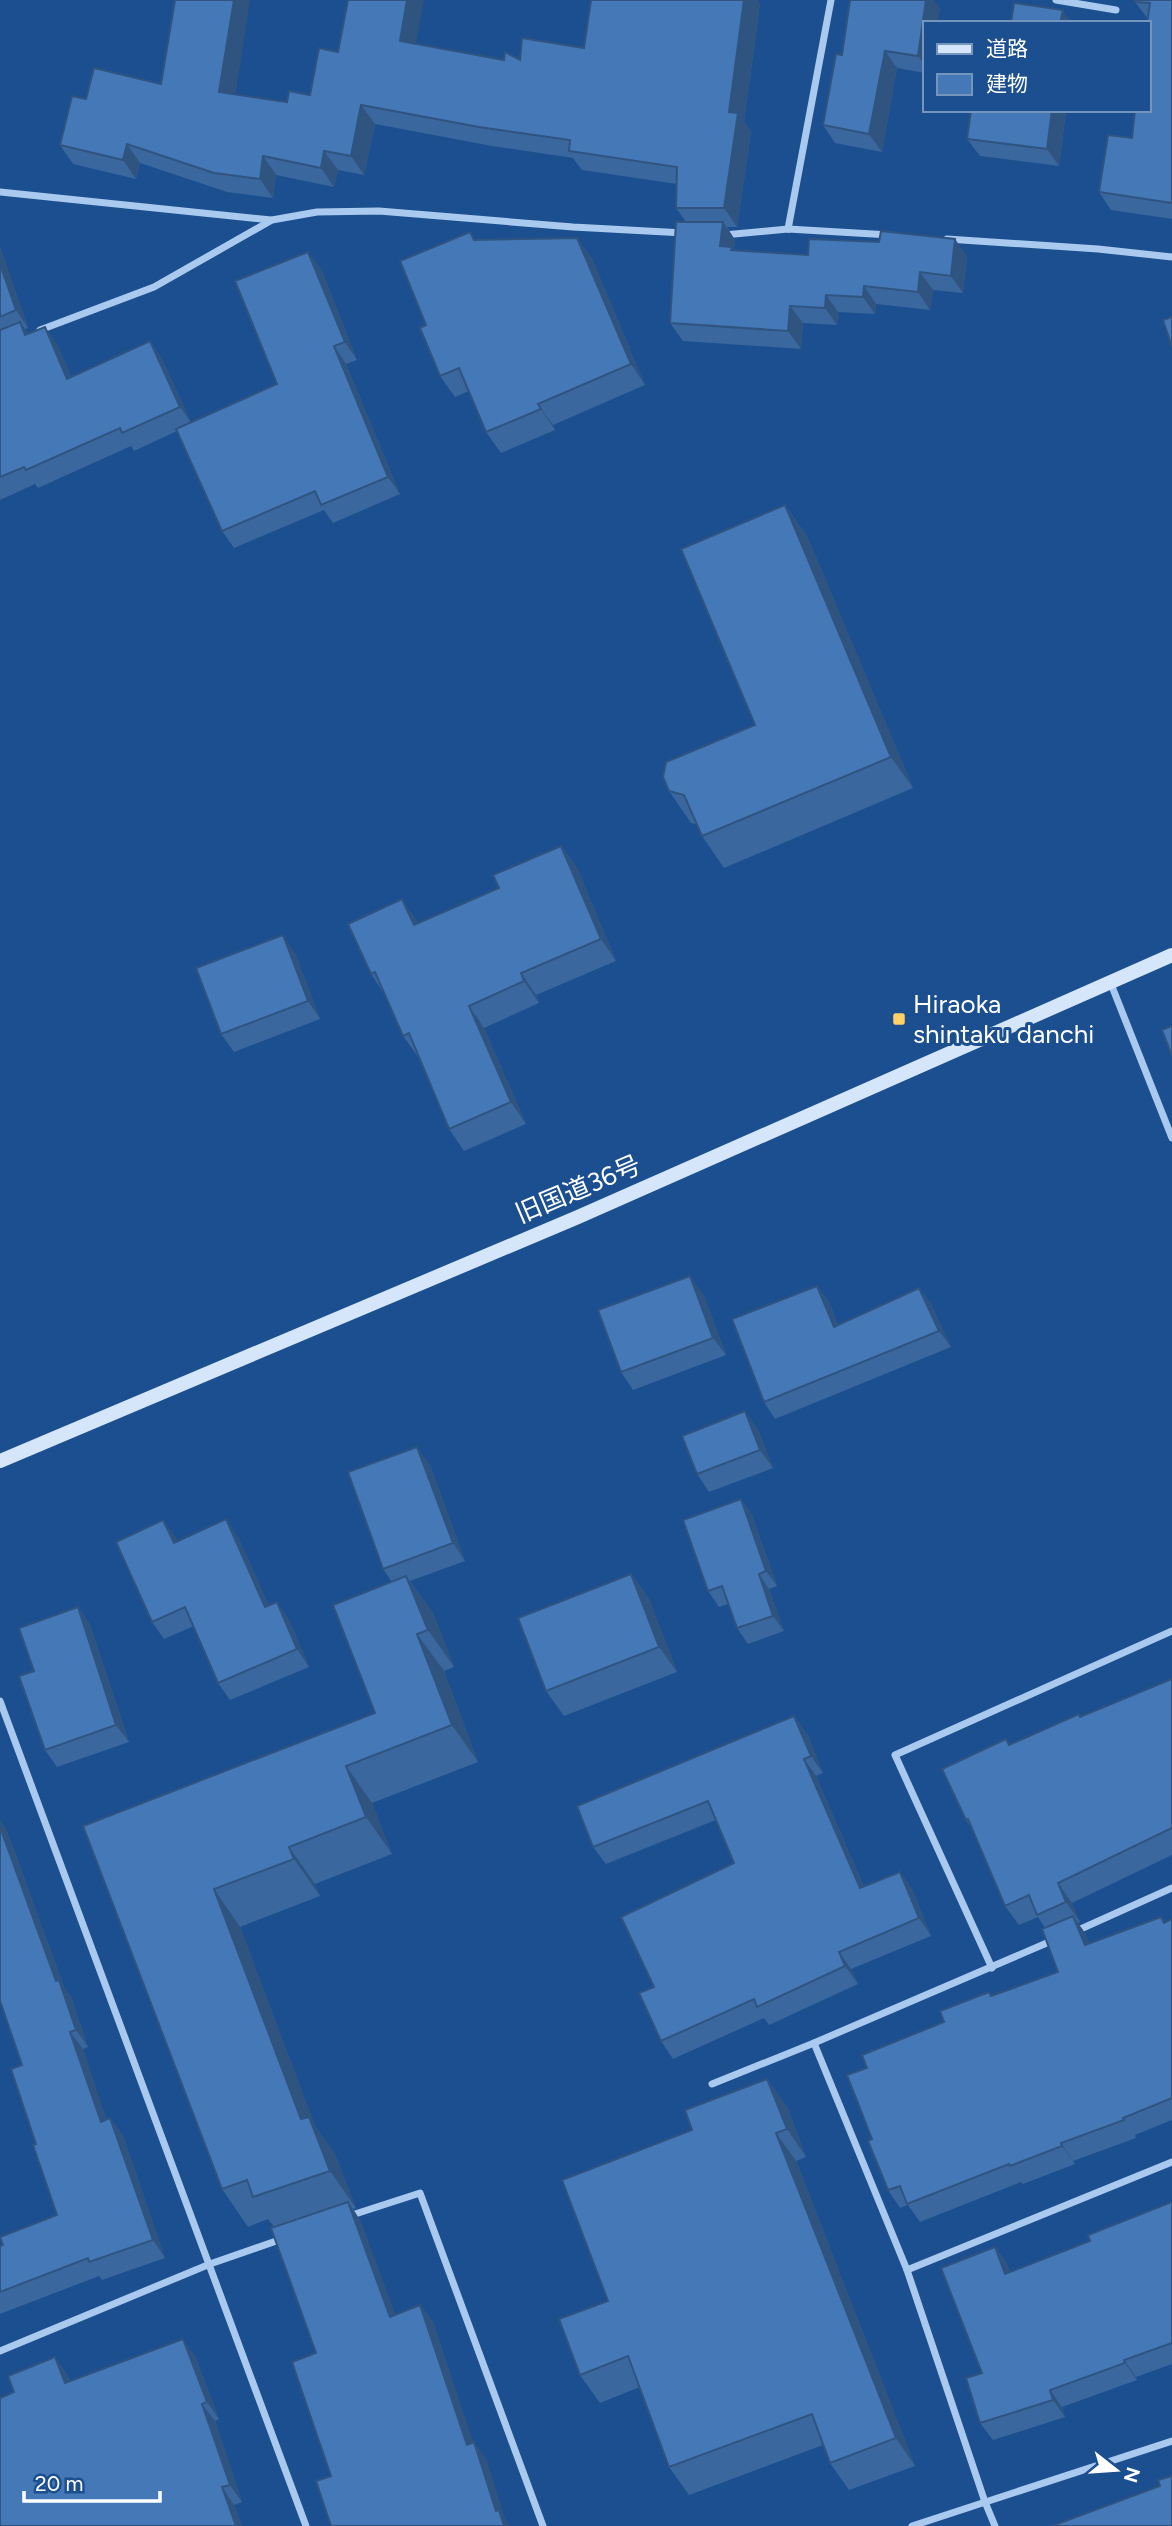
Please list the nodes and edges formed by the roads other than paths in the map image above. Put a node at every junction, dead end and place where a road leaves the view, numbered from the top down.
1 (831, 0) edge
2 (1056, 0) edge
3 (1116, 9) dead end
4 (0, 192) edge
5 (272, 220) junction
6 (788, 229) junction
7 (694, 233) edge
8 (721, 235) edge
9 (896, 236) edge
10 (936, 239) edge
11 (1172, 257) edge
12 (34, 332) edge
13 (1172, 955) edge
14 (1111, 984) junction
15 (1172, 1138) edge
16 (0, 1461) edge
17 (1172, 1631) edge
18 (0, 1701) edge
19 (1172, 1888) edge
20 (992, 1968) junction
21 (814, 2043) junction
22 (712, 2084) dead end
23 (1172, 2162) edge
24 (341, 2219) edge
25 (289, 2237) edge
26 (210, 2264) junction
27 (907, 2270) junction
28 (0, 2351) edge
29 (1172, 2441) edge
30 (985, 2502) junction
31 (306, 2526) edge
32 (542, 2526) edge
33 (912, 2526) edge
34 (995, 2526) edge

1 - 6 street
2 - 3 street
4 - 5 street
5 - 7 street
5 - 12 street
6 - 8 street
6 - 9 street
10 - 11 street
13 - 14 street, 旧国道36号
14 - 15 street
14 - 16 street, 旧国道36号
17 - 20 street
18 - 26 street
19 - 20 street
20 - 21 street
21 - 22 street
21 - 27 street
23 - 27 street
24 - 32 street
25 - 26 street
26 - 28 street
26 - 31 street
27 - 30 street
29 - 30 street
30 - 33 street
30 - 34 street

